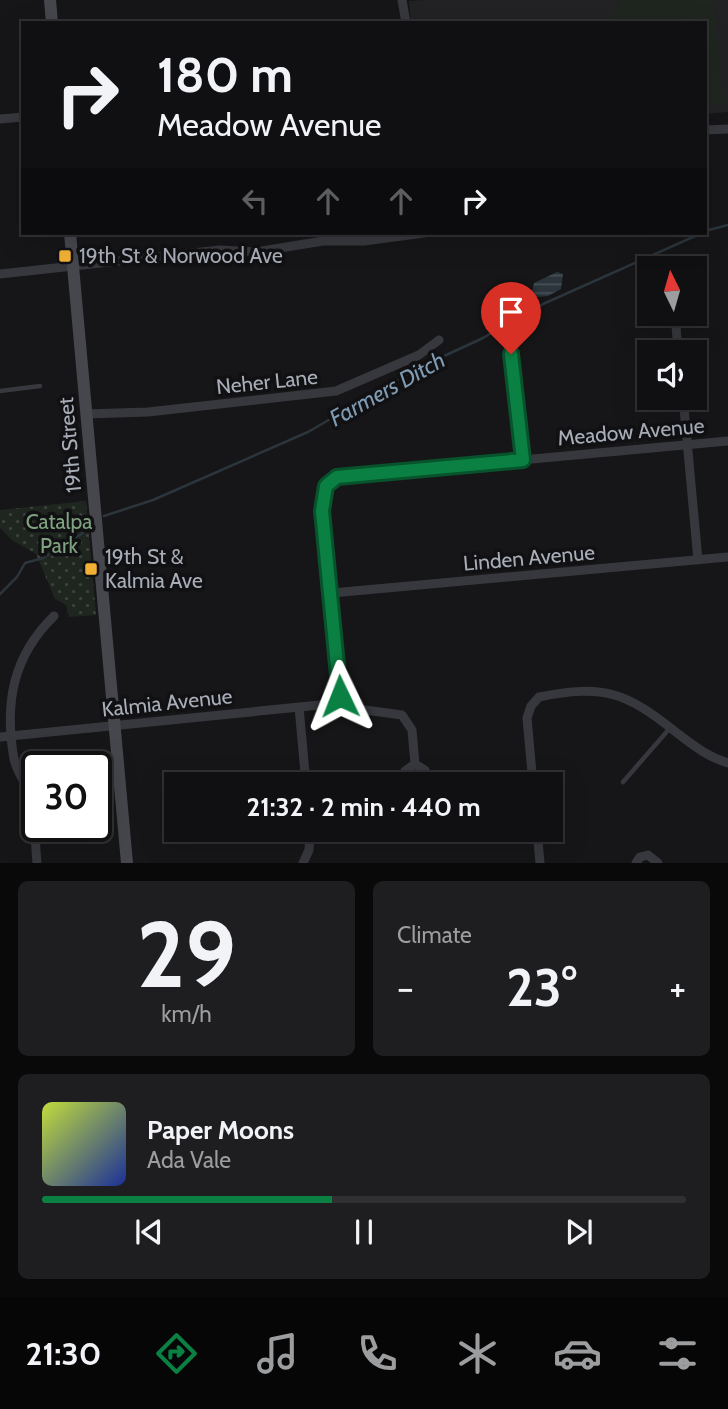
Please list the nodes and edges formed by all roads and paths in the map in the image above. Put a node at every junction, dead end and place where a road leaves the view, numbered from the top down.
1 (50, 0) edge
2 (402, 0) edge
3 (52, 21) edge
4 (406, 21) edge
5 (21, 117) edge
6 (0, 119) edge
7 (728, 128) edge
8 (707, 130) edge
9 (70, 235) edge
10 (409, 235) edge
11 (73, 267) junction
12 (0, 274) edge
13 (439, 340) dead end
14 (511, 354) dead end
15 (40, 386) dead end
16 (0, 391) edge
17 (684, 410) edge
18 (86, 414) junction
19 (728, 441) edge
20 (688, 444) junction
21 (523, 460) junction
22 (728, 557) edge
23 (698, 560) junction
24 (332, 593) junction
25 (54, 616) dead end
26 (337, 701) junction
27 (299, 707) junction
28 (114, 726) junction
29 (671, 727) junction
30 (12, 736) junction
31 (0, 737) edge
32 (728, 762) edge
33 (415, 764) junction
34 (305, 772) edge
35 (405, 772) edge
36 (425, 772) edge
37 (532, 772) edge
38 (623, 782) dead end
39 (309, 842) edge
40 (538, 842) edge
41 (37, 863) edge
42 (127, 863) edge
43 (303, 863) edge
44 (540, 863) edge
45 (636, 863) edge
46 (658, 863) edge

1 - 3 street
2 - 4 street
5 - 6 street
7 - 8 street
9 - 11 street, 19th Street
10 - 11 street
11 - 12 street
11 - 18 street, 19th Street
13 - 18 street, Neher Lane
14 - 21 street
15 - 16 lane
17 - 20 street
18 - 28 street, 19th Street
19 - 20 street, Meadow Avenue
20 - 21 street, Meadow Avenue
20 - 23 street
21 - 24 street, Meadow Avenue
22 - 23 street, Linden Avenue
23 - 24 street, Linden Avenue
24 - 26 street
25 - 30 street
26 - 27 street, Kalmia Avenue
26 - 33 street
27 - 28 street, Kalmia Avenue
27 - 34 street
28 - 30 street, Kalmia Avenue
28 - 42 street, 19th Street
29 - 32 street
29 - 37 street
29 - 38 lane
30 - 31 street, Kalmia Avenue
30 - 41 street
33 - 35 street
33 - 36 street
39 - 43 street
40 - 44 street
45 - 46 street

